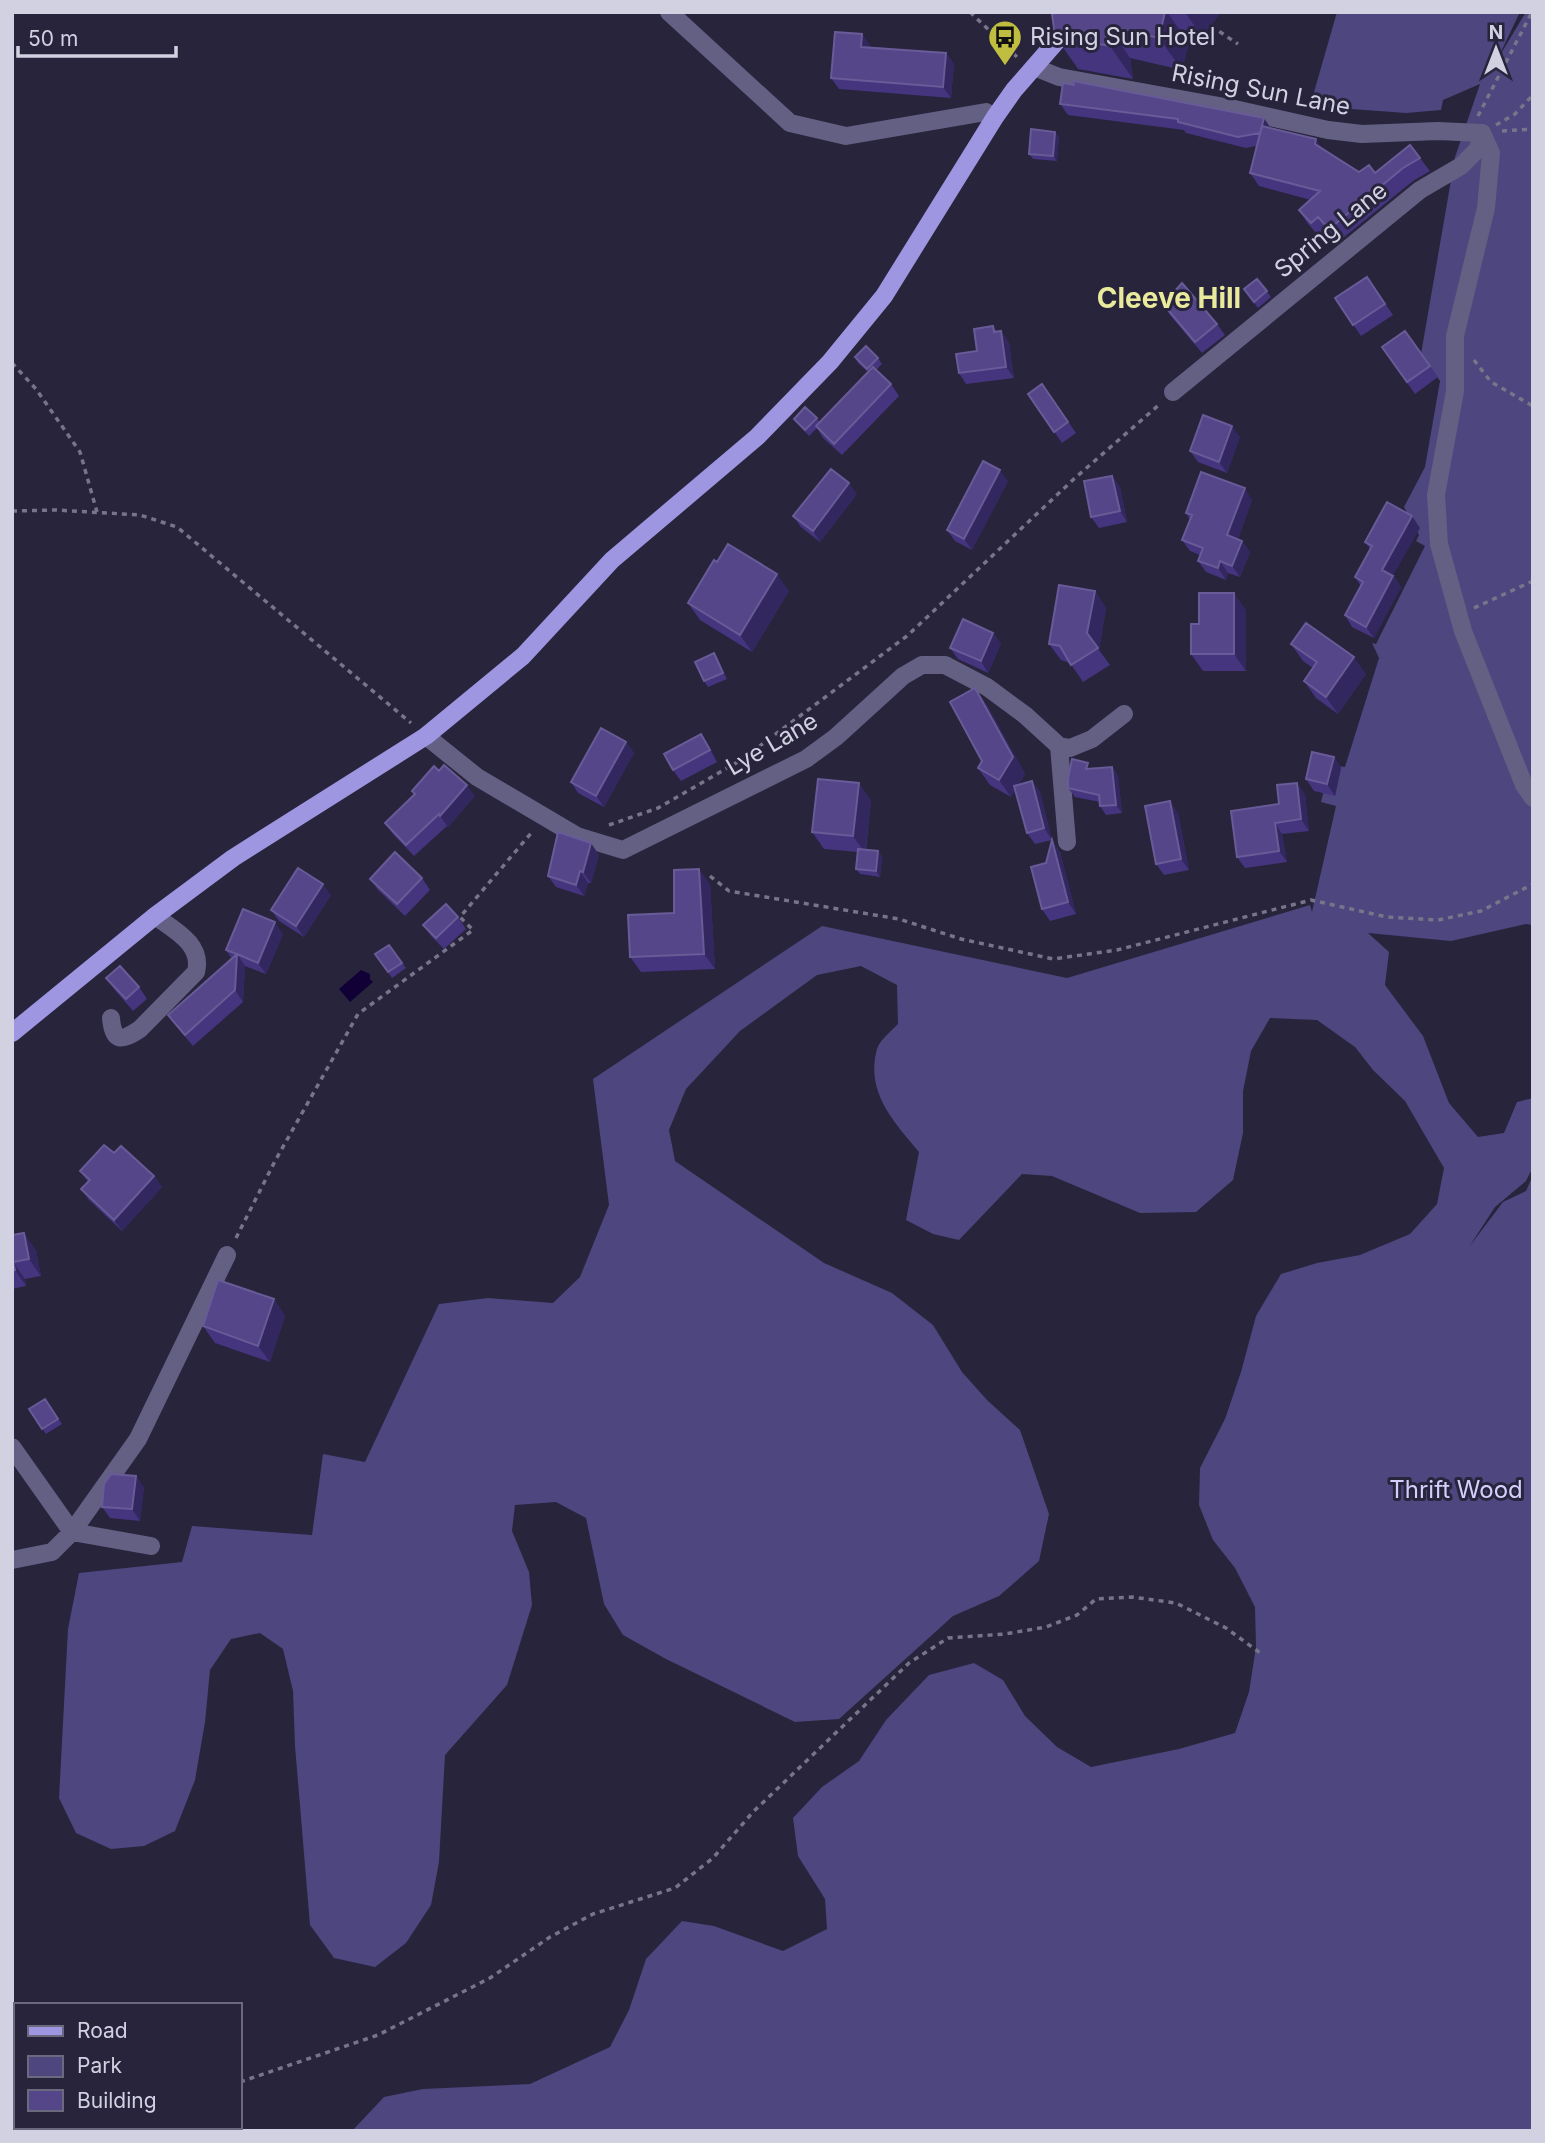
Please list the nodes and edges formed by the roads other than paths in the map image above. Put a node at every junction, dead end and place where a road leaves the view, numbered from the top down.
1 (669, 12) edge
2 (1083, 12) edge
3 (1034, 67) junction
4 (995, 117) junction
5 (1476, 133) junction
6 (1174, 392) road end
7 (1125, 714) dead end
8 (426, 736) junction
9 (1059, 746) junction
10 (1533, 798) edge
11 (1067, 842) dead end
12 (156, 916) junction
13 (111, 1018) dead end
14 (12, 1033) edge
15 (227, 1255) road end
16 (12, 1447) edge
17 (72, 1532) junction
18 (151, 1546) dead end
19 (12, 1560) edge

1 - 4 street
2 - 3 main road
3 - 4 main road
3 - 5 street, Rising Sun Lane
4 - 8 main road
5 - 6 street, Spring Lane
5 - 10 street
7 - 9 street
8 - 9 street, Lye Lane
8 - 12 main road
9 - 11 street
12 - 13 street
12 - 14 main road
15 - 17 street
16 - 17 street
17 - 18 street
17 - 19 street

